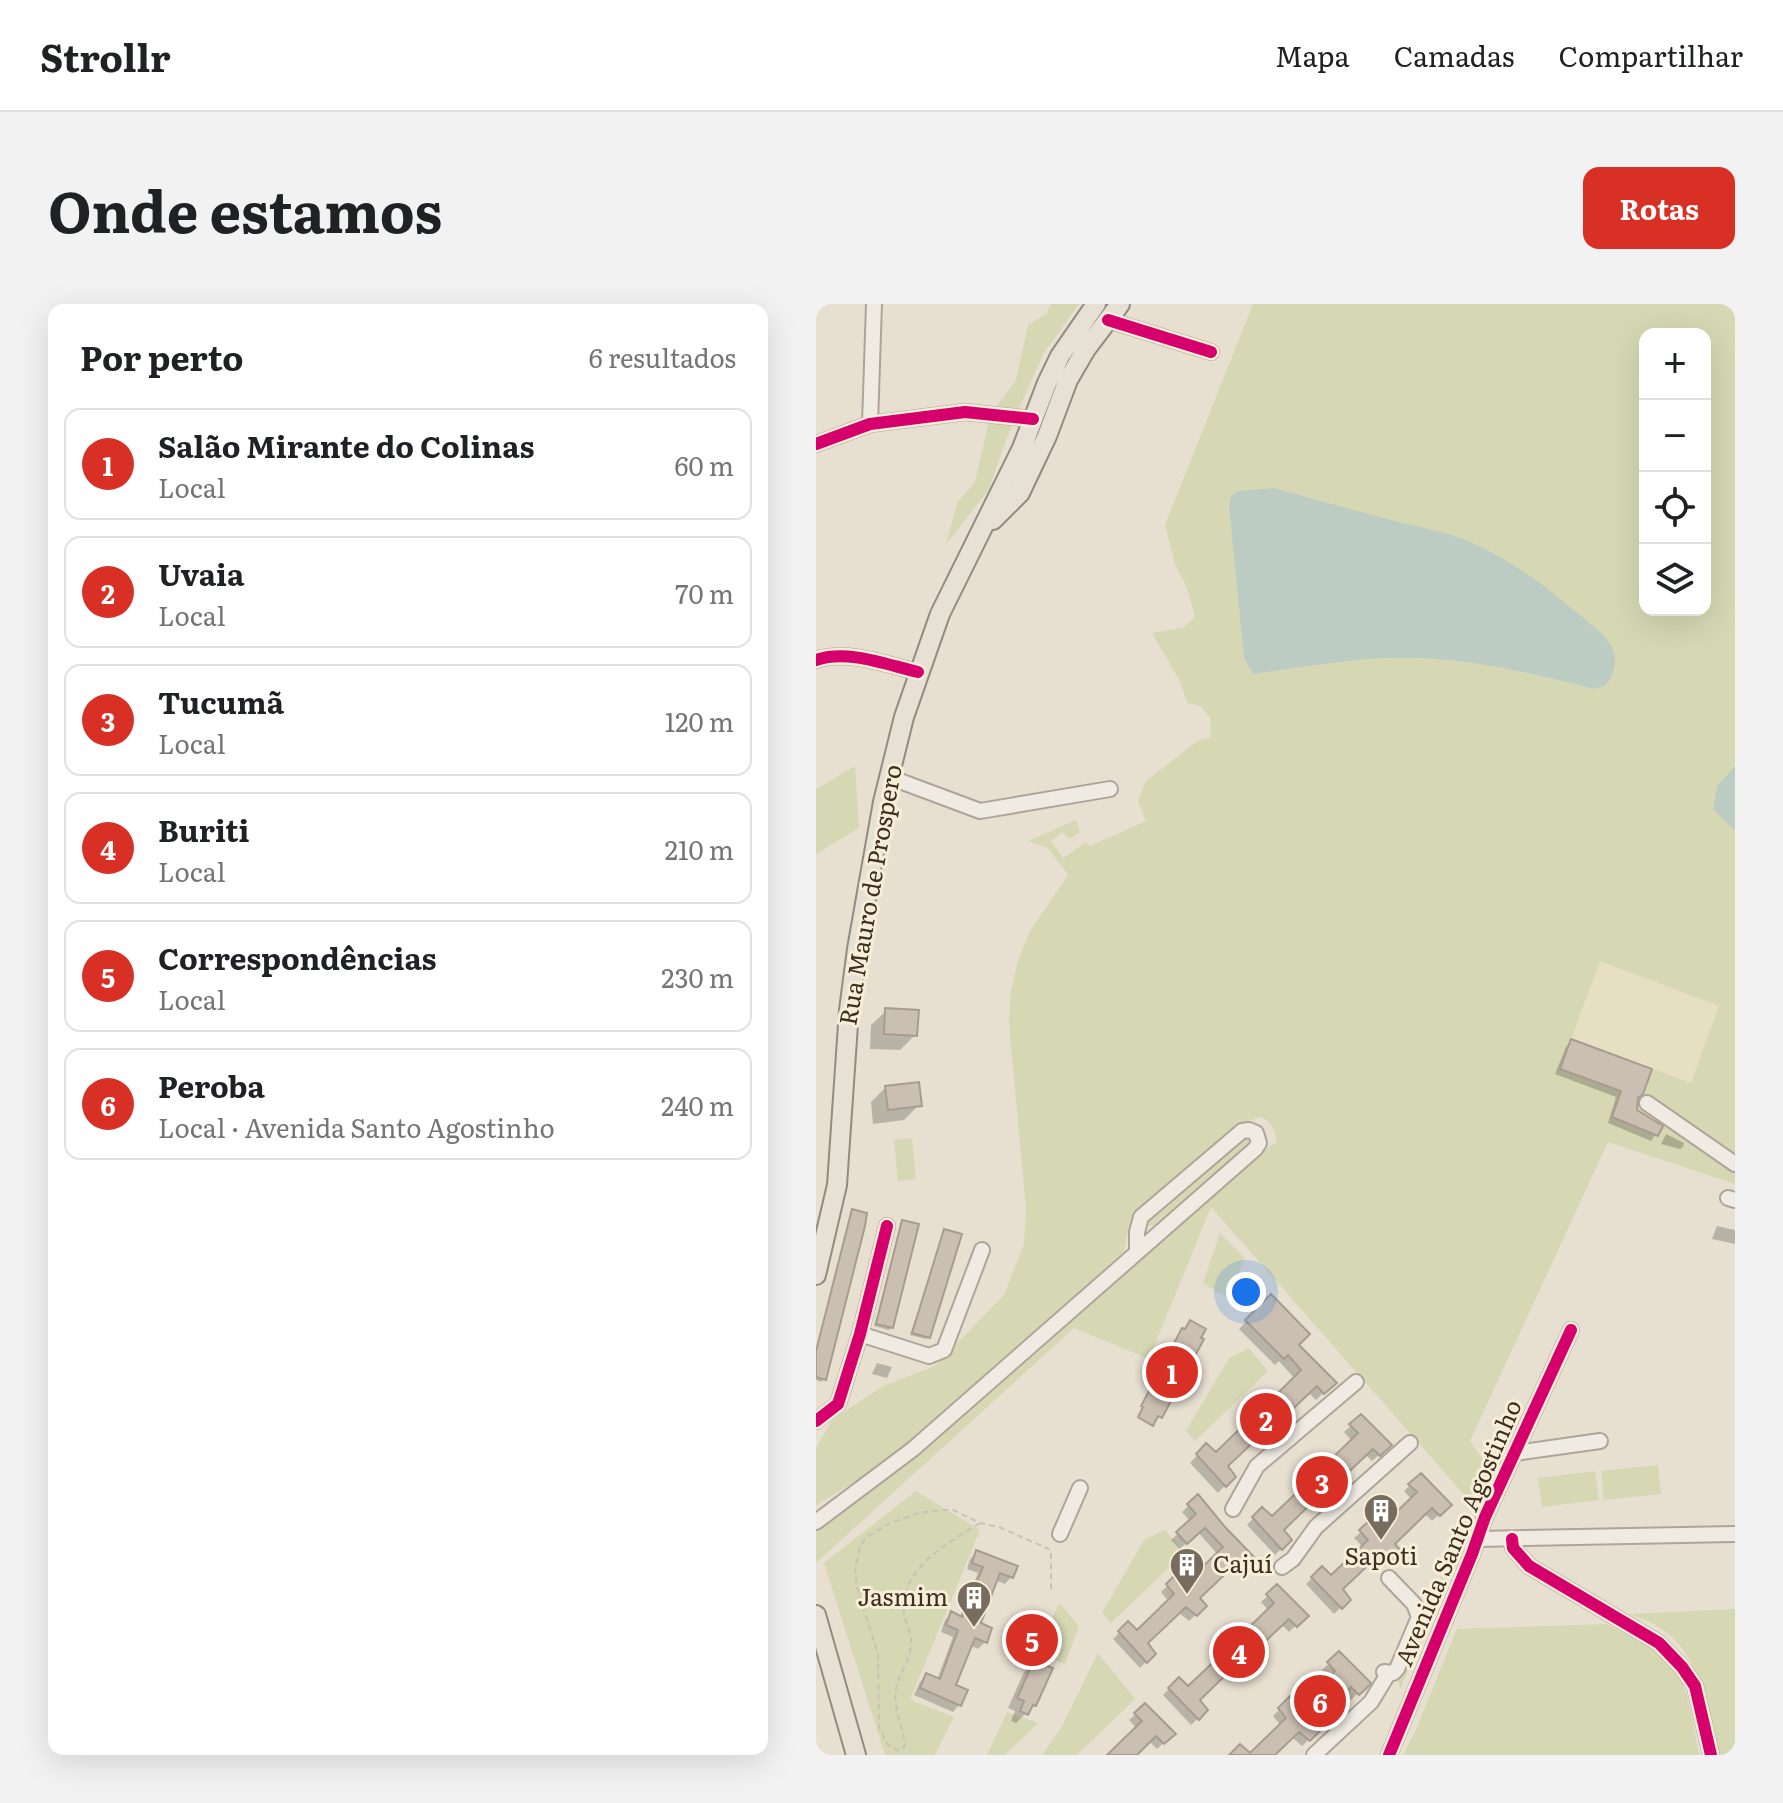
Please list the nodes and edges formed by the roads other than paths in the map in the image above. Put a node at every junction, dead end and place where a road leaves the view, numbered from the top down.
1 (874, 304) edge
2 (1096, 304) edge
3 (1120, 304) edge
4 (1108, 320) junction
5 (1211, 352) dead end
6 (1033, 419) junction
7 (870, 424) junction
8 (816, 444) edge
9 (982, 530) junction
10 (816, 660) edge
11 (918, 672) junction
12 (889, 777) junction
13 (1110, 789) dead end
14 (1647, 1103) dead end
15 (1735, 1164) edge
16 (887, 1226) dead end
17 (982, 1250) dead end
18 (1137, 1251) junction
19 (816, 1275) edge
20 (1571, 1330) dead end
21 (860, 1334) junction
22 (1356, 1382) dead end
23 (816, 1404) edge
24 (838, 1404) junction
25 (816, 1421) edge
26 (1600, 1441) dead end
27 (1410, 1443) dead end
28 (1515, 1453) junction
29 (1080, 1488) dead end
30 (1233, 1509) dead end
31 (816, 1522) edge
32 (1060, 1534) dead end
33 (1735, 1534) edge
34 (1477, 1539) junction
35 (1512, 1539) junction
36 (1282, 1567) dead end
37 (1389, 1578) dead end
38 (816, 1615) edge
39 (856, 1755) edge
40 (1314, 1755) edge
41 (1389, 1755) edge
42 (1711, 1755) edge

1 - 7 street
2 - 6 main road, Rua Mauro de Prospero
3 - 4 main road, Rua Mauro de Prospero
4 - 5 street
4 - 9 main road, Rua Mauro de Prospero
6 - 7 street
6 - 9 main road, Rua Mauro de Prospero
7 - 8 street
9 - 11 main road, Rua Mauro de Prospero
10 - 11 street
11 - 12 main road, Rua Mauro de Prospero
12 - 13 street
12 - 19 main road, Rua Mauro de Prospero
14 - 15 street
16 - 21 street
17 - 21 street
18 - 18 street
18 - 31 street
20 - 28 street, Avenida Santo Agostinho
21 - 24 street
22 - 30 street
23 - 24 street
24 - 25 street
26 - 28 street
27 - 36 street
28 - 34 street, Avenida Santo Agostinho
29 - 32 street
33 - 35 street
34 - 35 street
34 - 41 street, Avenida Santo Agostinho
35 - 42 street
37 - 40 street
38 - 39 main road

